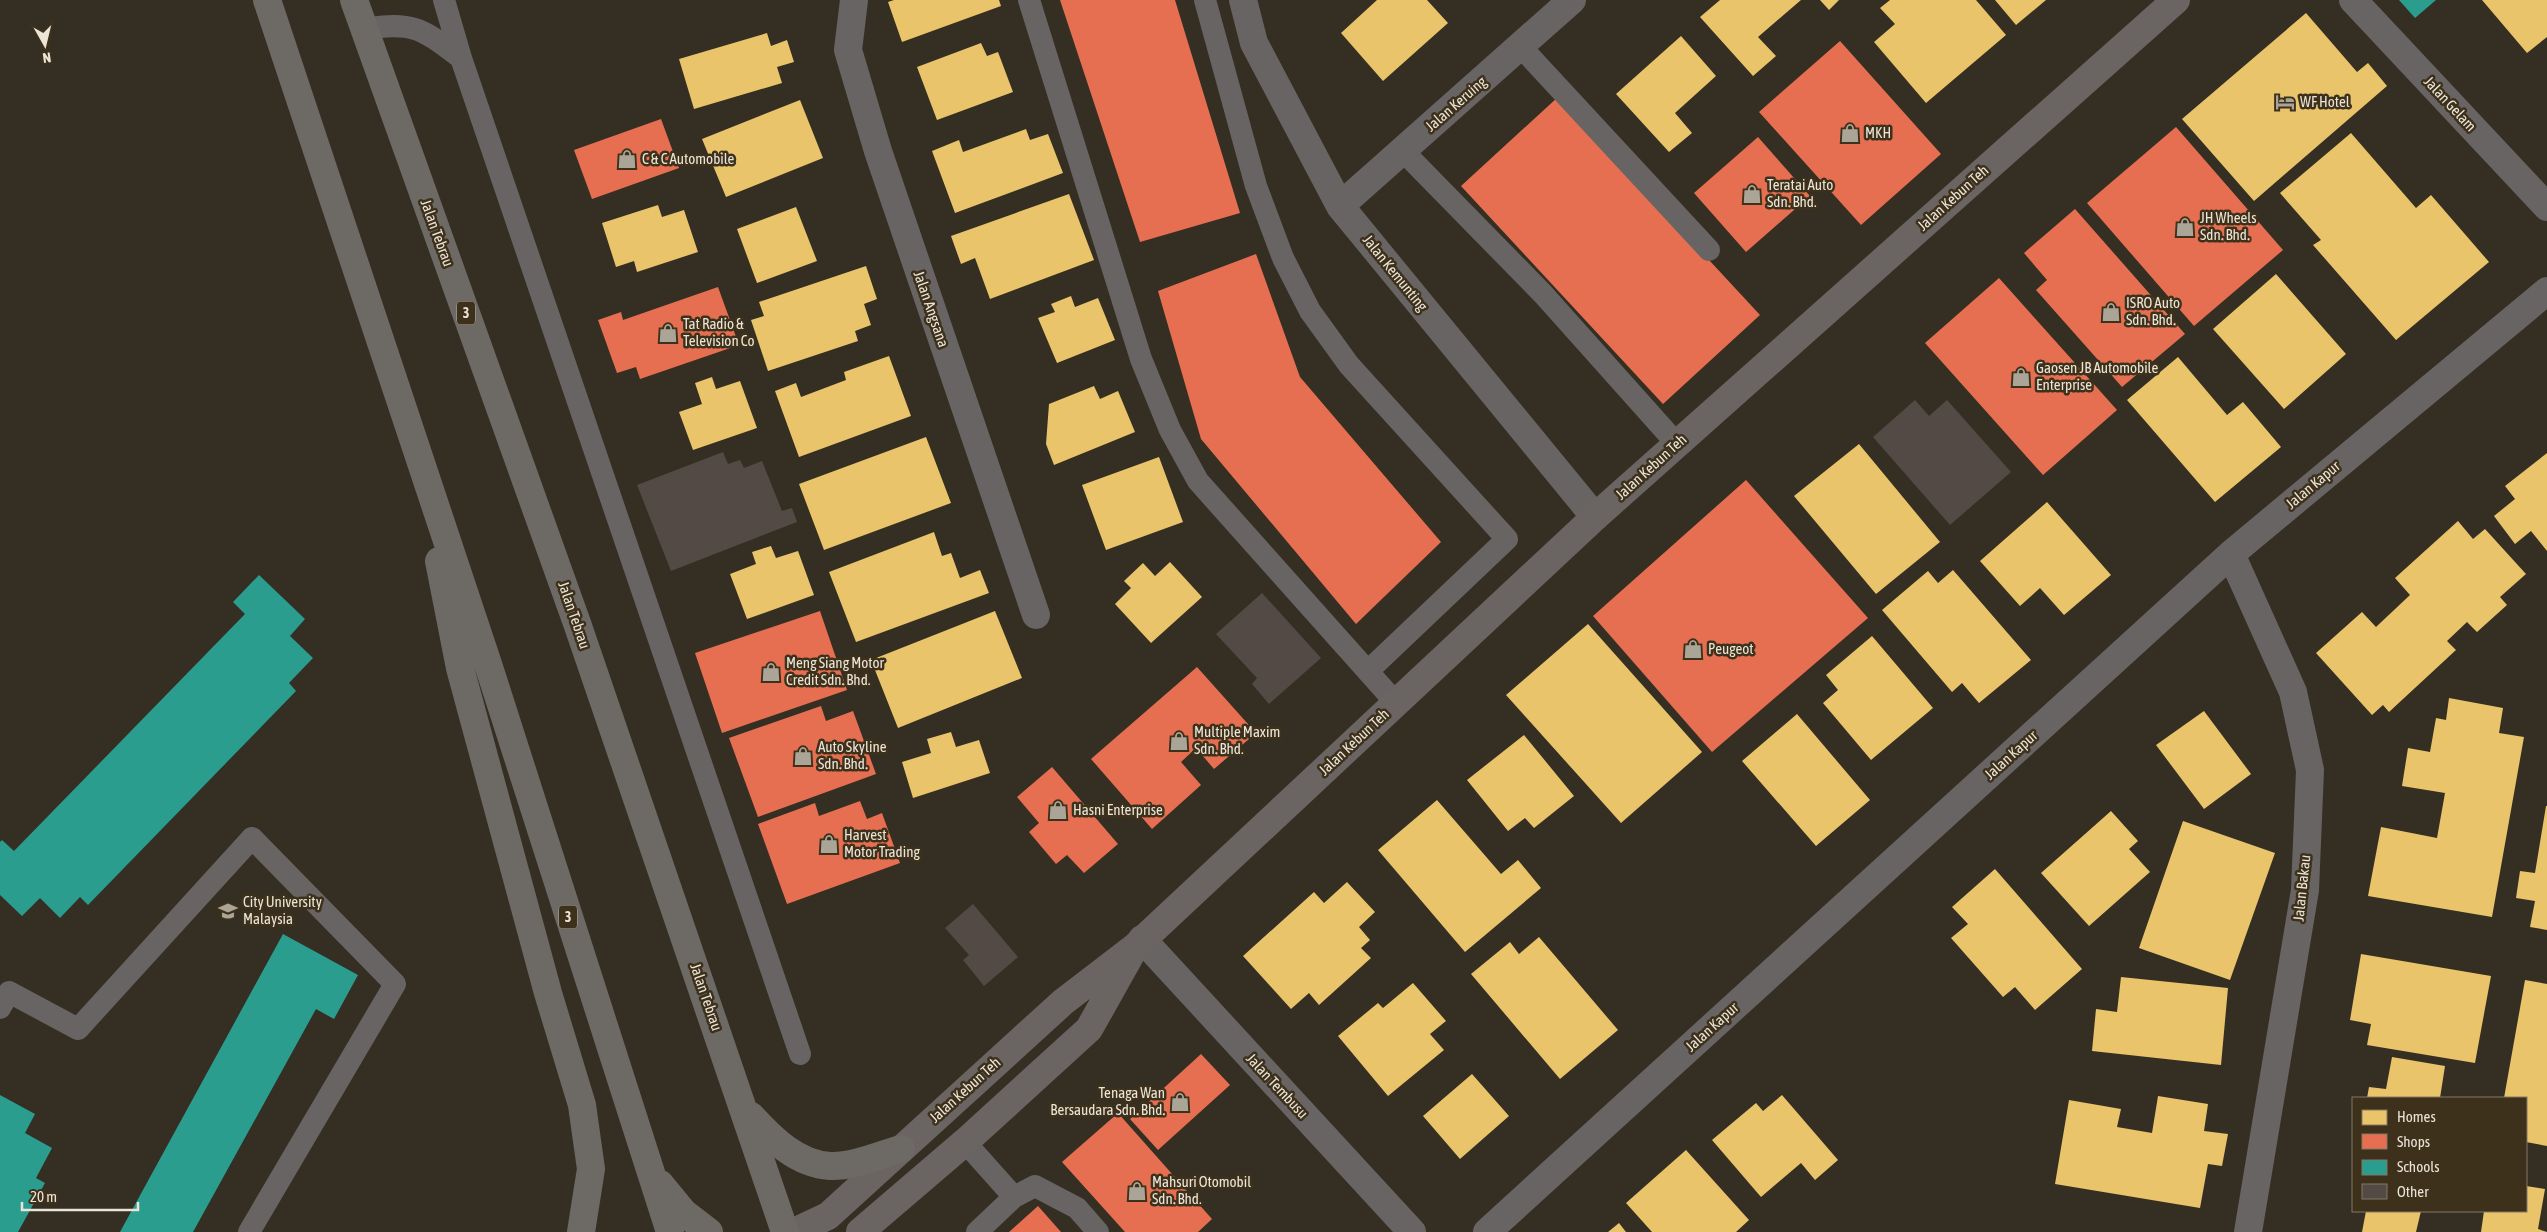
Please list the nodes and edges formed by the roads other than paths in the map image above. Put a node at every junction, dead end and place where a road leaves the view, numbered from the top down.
1 (267, 0) edge
2 (354, 0) edge
3 (444, 0) edge
4 (854, 0) edge
5 (1029, 0) edge
6 (1205, 0) edge
7 (1243, 0) edge
8 (1572, 0) edge
9 (2176, 0) edge
10 (2353, 0) edge
11 (364, 29) junction
12 (1521, 47) junction
13 (461, 58) junction
14 (1403, 151) junction
15 (1340, 206) junction
16 (2547, 207) edge
17 (1710, 250) dead end
18 (2547, 291) edge
19 (1677, 444) junction
20 (425, 480) junction
21 (1595, 517) junction
22 (2231, 554) junction
23 (1036, 615) dead end
24 (1368, 671) junction
25 (1396, 702) junction
26 (1139, 942) junction
27 (0, 1008) edge
28 (800, 1054) dead end
29 (745, 1110) junction
30 (965, 1142) junction
31 (901, 1149) junction
32 (649, 1171) junction
33 (1014, 1197) junction
34 (249, 1232) edge
35 (581, 1232) edge
36 (670, 1232) edge
37 (709, 1232) edge
38 (786, 1232) edge
39 (794, 1232) edge
40 (860, 1232) edge
41 (977, 1232) edge
42 (1098, 1232) edge
43 (1412, 1232) edge
44 (1487, 1232) edge
45 (2248, 1232) edge

1 - 20 highway, 3
2 - 11 highway, Jalan Tebrau / 3
3 - 13 lane
4 - 23 street, Jalan Angsana
5 - 24 lane
6 - 24 lane
7 - 15 street, Jalan Kemunting
8 - 12 street, Jalan Keruing
9 - 19 main road, Jalan Kebun Teh
10 - 16 street, Jalan Gelam
11 - 13 lane
11 - 29 highway, Jalan Tebrau / 3
12 - 14 street, Jalan Keruing
12 - 17 lane
13 - 28 lane
14 - 15 street, Jalan Keruing
14 - 19 lane
15 - 21 street, Jalan Kemunting
18 - 22 street, Jalan Kapur
19 - 21 main road, Jalan Kebun Teh
20 - 32 highway, 3
20 - 35 highway
21 - 25 main road, Jalan Kebun Teh
22 - 44 street, Jalan Kapur
22 - 45 street, Jalan Bakau
24 - 25 lane
25 - 26 main road, Jalan Kebun Teh
26 - 30 main road, Jalan Kebun Teh
26 - 31 main road, Jalan Kebun Teh
26 - 43 street, Jalan Tembusu
27 - 34 lane
29 - 31 highway
29 - 38 highway, Jalan Tebrau / 3
30 - 33 lane
30 - 40 main road, Jalan Kebun Teh
31 - 39 main road, Jalan Kebun Teh
32 - 36 highway, 3
32 - 37 highway
33 - 41 lane
33 - 42 lane

